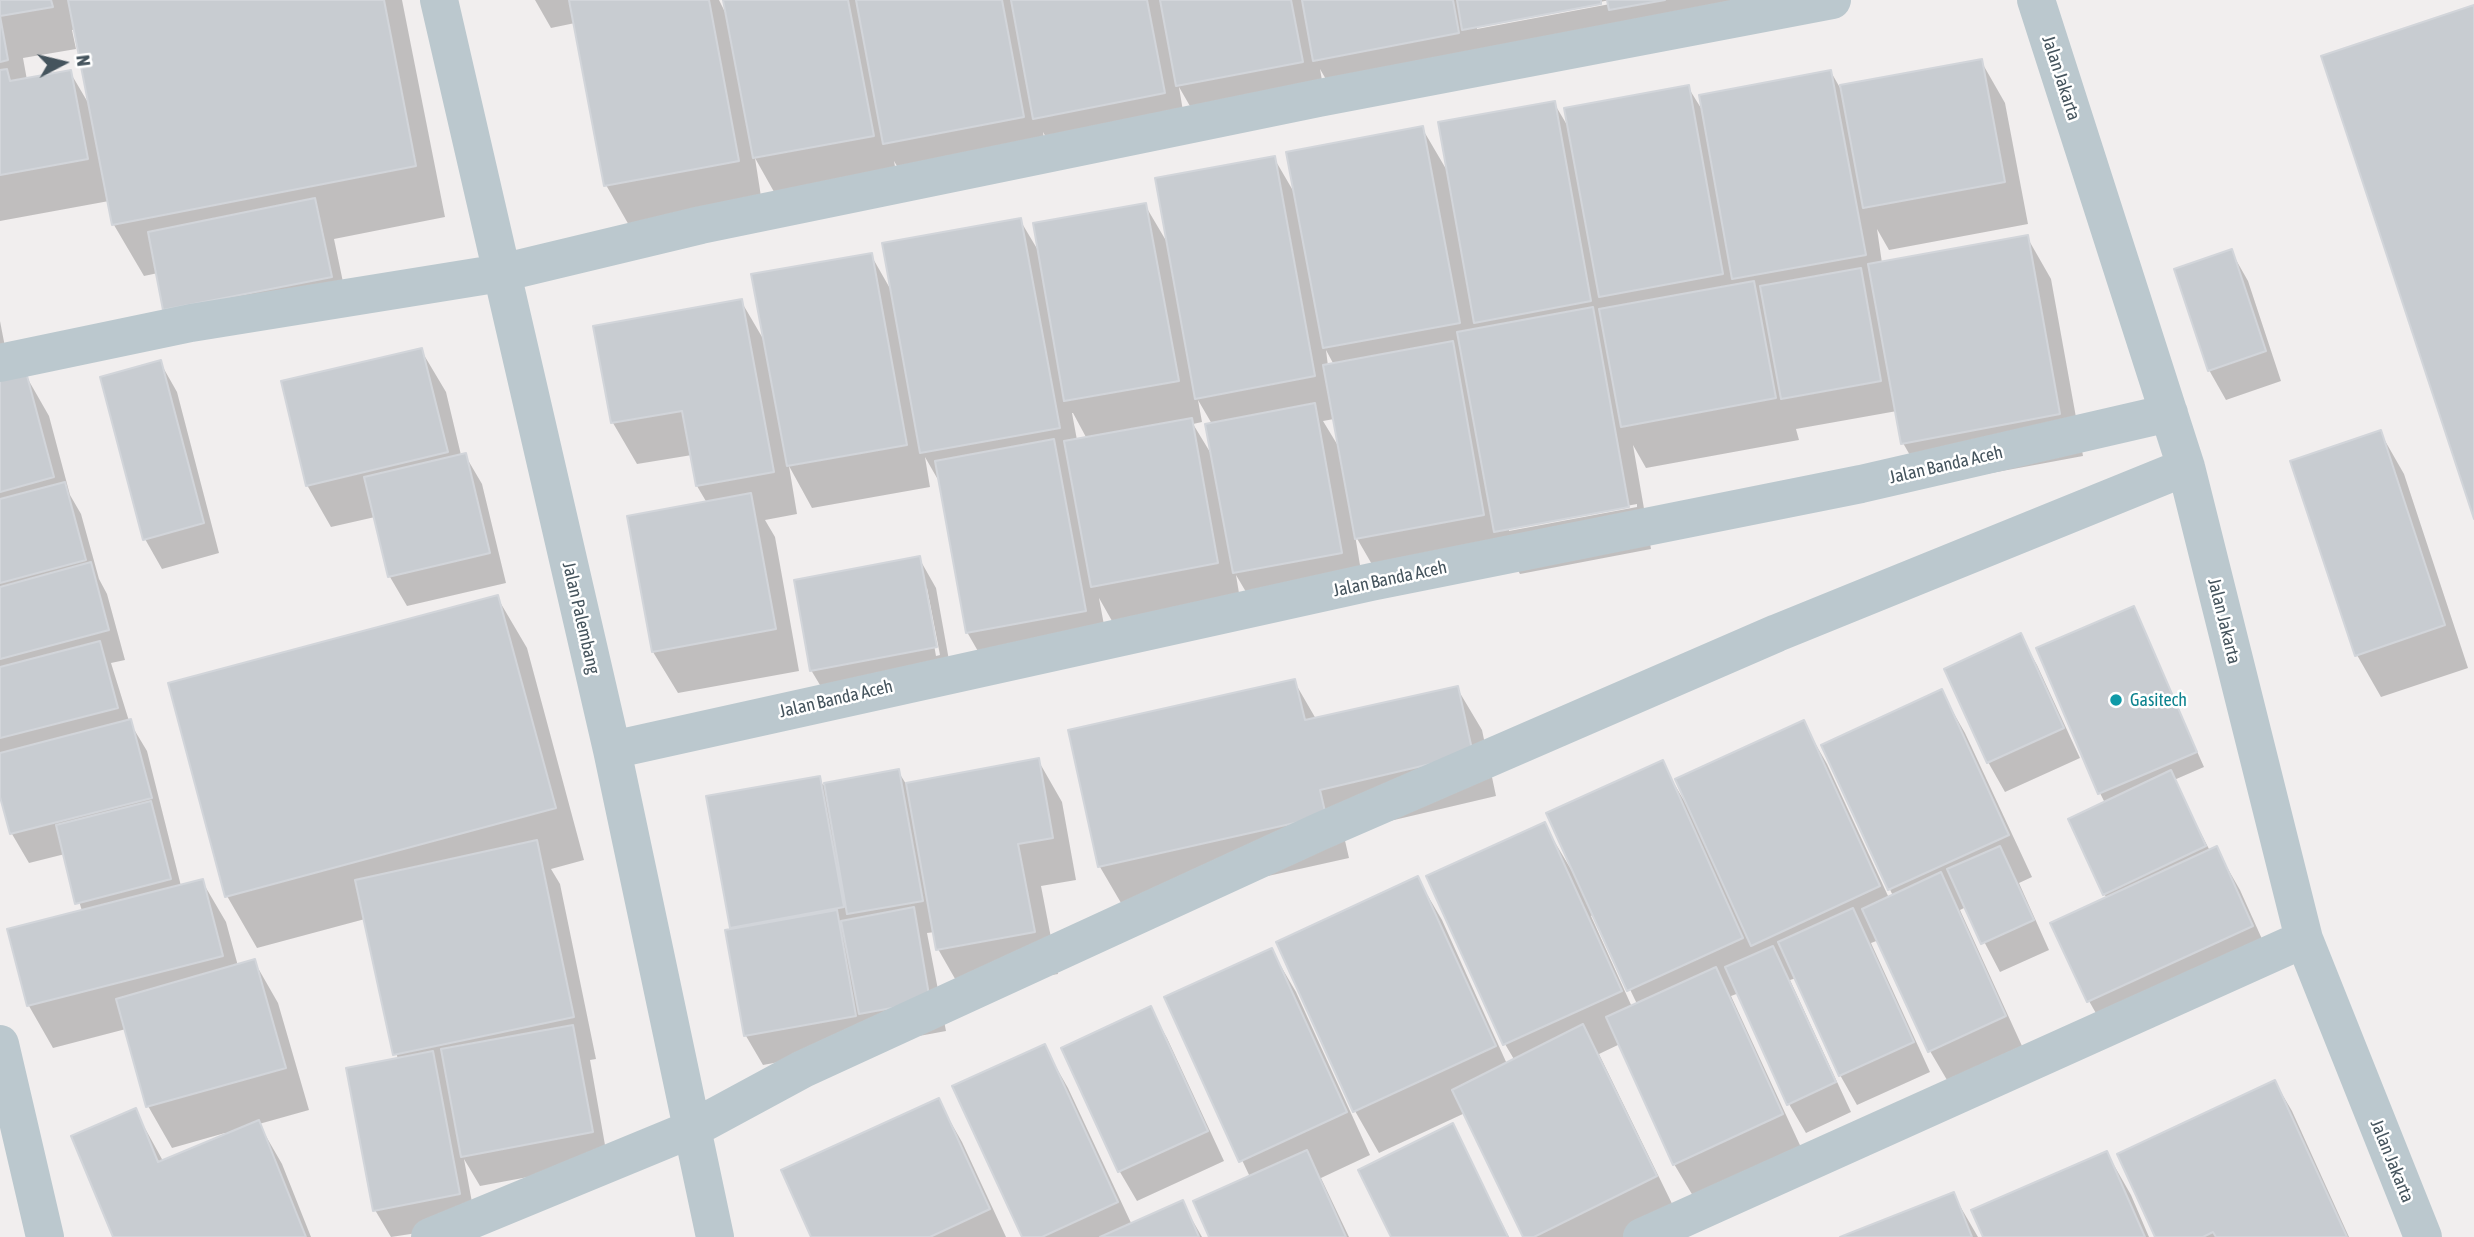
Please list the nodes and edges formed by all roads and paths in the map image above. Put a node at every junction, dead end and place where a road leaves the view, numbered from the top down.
1 (439, 0) edge
2 (1832, 0) edge
3 (2036, 0) edge
4 (500, 273) junction
5 (0, 363) edge
6 (2169, 413) junction
7 (2186, 467) junction
8 (612, 750) junction
9 (2304, 939) junction
10 (0, 1044) edge
11 (692, 1129) junction
12 (45, 1237) edge
13 (430, 1237) edge
14 (715, 1237) edge
15 (1642, 1237) edge
16 (2423, 1237) edge

1 - 4 street, Jalan Palembang
2 - 4 street
3 - 6 street, Jalan Jakarta
4 - 5 street
4 - 8 street, Jalan Palembang
6 - 7 street, Jalan Jakarta
6 - 8 street, Jalan Banda Aceh
7 - 9 street, Jalan Jakarta
7 - 11 street
8 - 11 street, Jalan Palembang
9 - 15 street
9 - 16 street, Jalan Jakarta
10 - 12 street
11 - 13 street
11 - 14 street, Jalan Palembang

